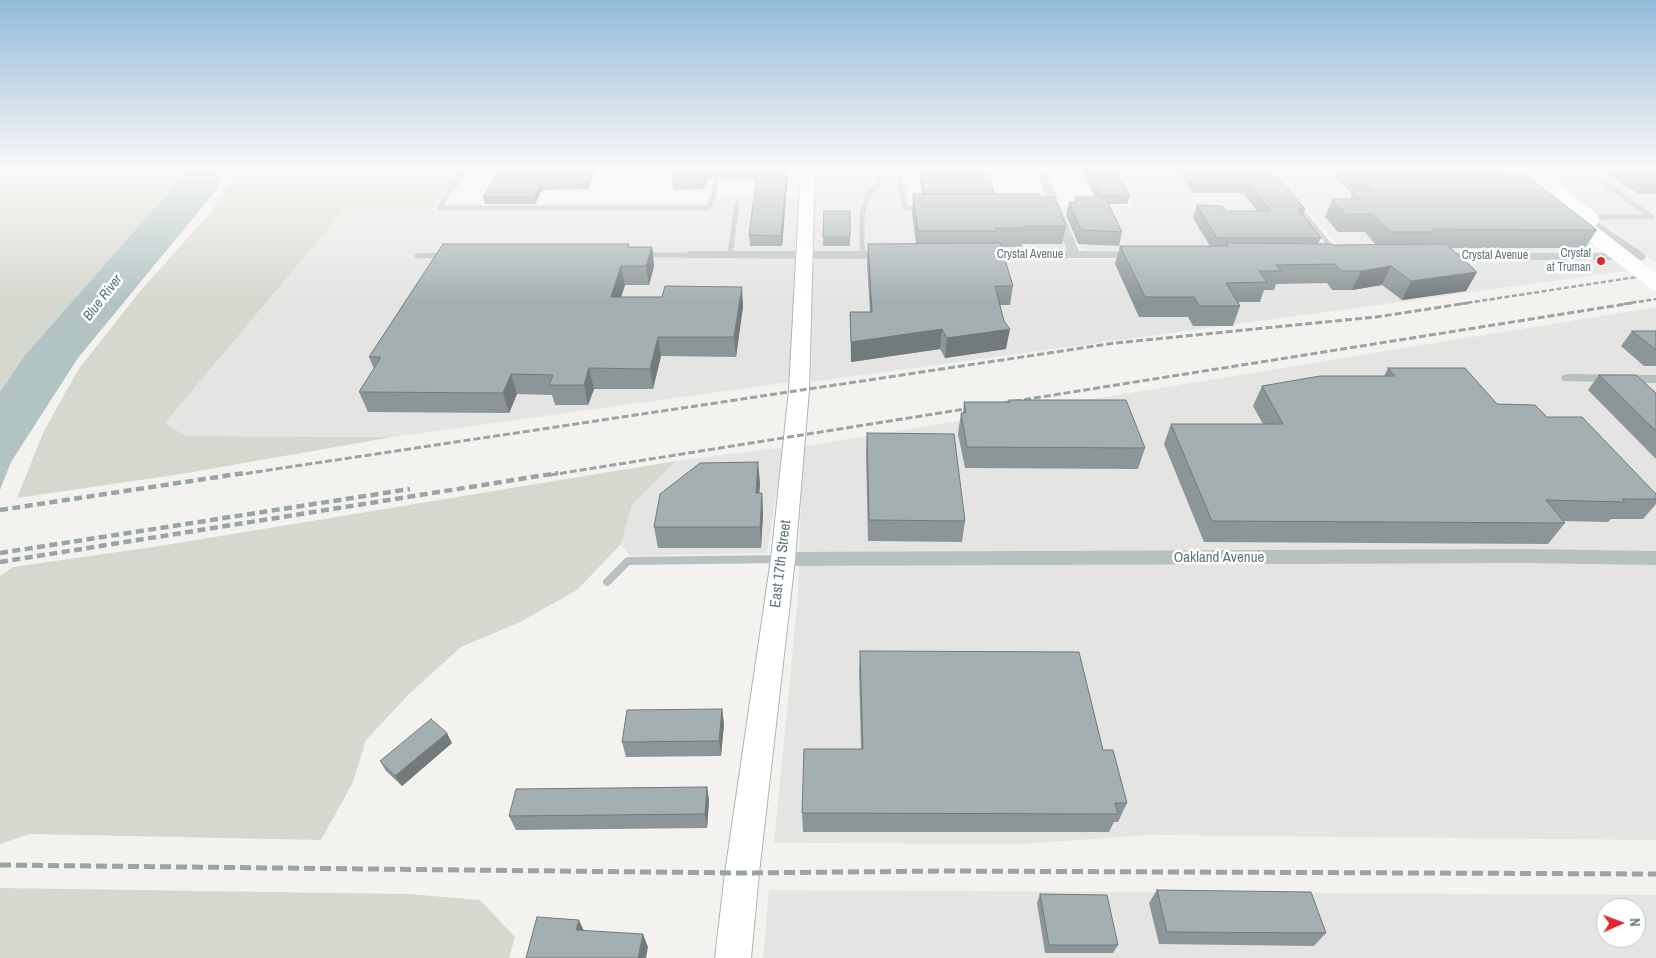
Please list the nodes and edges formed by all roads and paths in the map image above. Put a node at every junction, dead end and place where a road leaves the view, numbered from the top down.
1 (736, 213) edge
2 (806, 213) edge
3 (863, 213) edge
4 (1053, 213) edge
5 (1305, 213) edge
6 (1560, 213) edge
7 (1580, 213) edge
8 (1582, 213) edge
9 (1646, 213) edge
10 (1559, 214) edge
11 (1586, 217) junction
12 (804, 254) junction
13 (864, 254) junction
14 (456, 255) edge
15 (640, 255) edge
16 (688, 255) joint
17 (730, 255) junction
18 (902, 255) edge
19 (969, 255) edge
20 (1074, 255) junction
21 (1146, 255) edge
22 (1319, 255) edge
23 (1343, 255) joint
24 (417, 256) dead end
25 (1426, 256) edge
26 (1613, 257) junction
27 (1640, 257) joint
28 (1656, 268) edge
29 (1656, 283) edge
30 (1568, 378) dead end
31 (1656, 379) edge
32 (1656, 558) edge
33 (783, 559) junction
34 (607, 582) dead end
35 (733, 958) edge

1 - 17 lane
2 - 12 street, East 17th Street
3 - 13 lane
4 - 20 street
5 - 23 lane
6 - 29 street, bridge
7 - 11 street
8 - 28 street, bridge
9 - 11 lane
10 - 26 street
11 - 27 street
12 - 13 street
12 - 17 street
12 - 33 street, East 17th Street
13 - 18 street
14 - 24 lane
15 - 16 lane
16 - 17 street
19 - 20 street, Crystal Avenue
20 - 21 street, Crystal Avenue
22 - 23 street
25 - 26 street, Crystal Avenue
26 - 27 street
30 - 31 street
32 - 33 street, Oakland Avenue
33 - 34 lane
33 - 35 street, East 17th Street

